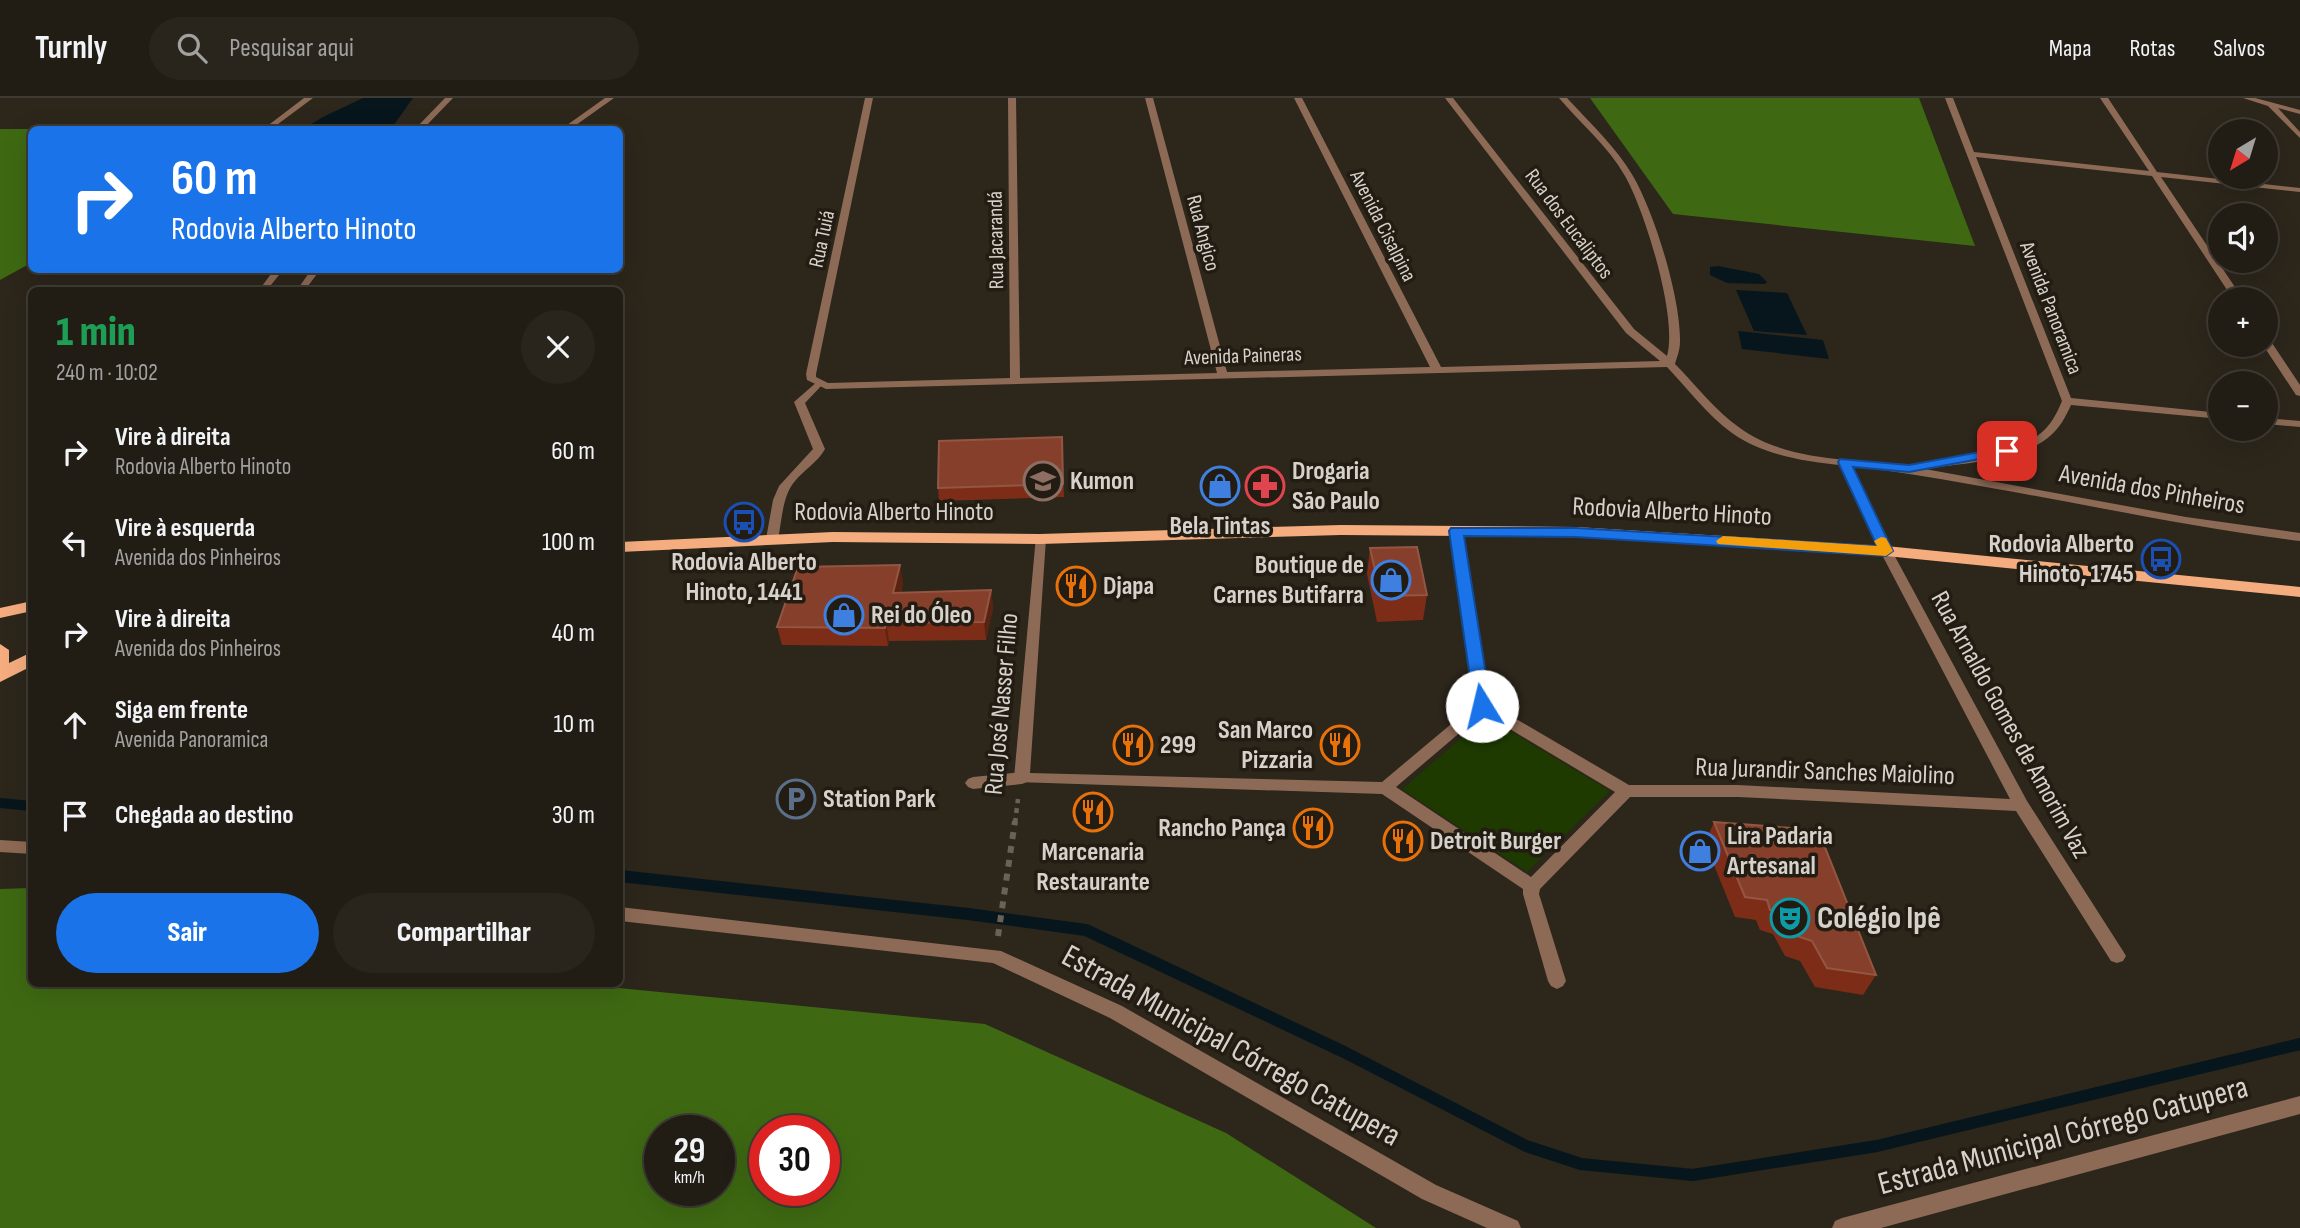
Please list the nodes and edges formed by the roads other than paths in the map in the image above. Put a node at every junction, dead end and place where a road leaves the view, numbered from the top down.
1 (309, 98) edge
2 (449, 98) edge
3 (610, 98) edge
4 (869, 98) edge
5 (1012, 98) edge
6 (1149, 98) edge
7 (1298, 98) edge
8 (1449, 98) edge
9 (1563, 98) edge
10 (1949, 98) edge
11 (2104, 98) edge
12 (2247, 98) edge
13 (2270, 104) junction
14 (2300, 112) edge
15 (270, 126) edge
16 (421, 126) edge
17 (570, 126) edge
18 (2300, 136) edge
19 (1970, 154) junction
20 (2156, 174) junction
21 (2300, 190) edge
22 (276, 273) edge
23 (264, 287) edge
24 (2230, 287) edge
25 (2276, 357) edge
26 (1670, 364) junction
27 (1437, 370) junction
28 (1223, 376) junction
29 (1015, 382) junction
30 (818, 384) junction
31 (2300, 393) edge
32 (2067, 401) junction
33 (2208, 415) edge
34 (2278, 422) edge
35 (2300, 424) edge
36 (1844, 462) junction
37 (1909, 468) junction
38 (1456, 531) junction
39 (2300, 537) edge
40 (772, 539) junction
41 (1040, 539) junction
42 (623, 547) edge
43 (1886, 551) junction
44 (2300, 592) edge
45 (28, 607) edge
46 (0, 613) edge
47 (0, 650) edge
48 (28, 660) edge
49 (0, 669) edge
50 (0, 676) edge
51 (1482, 706) junction
52 (1022, 778) junction
53 (973, 783) dead end
54 (1385, 788) junction
55 (1626, 791) junction
56 (2021, 805) junction
57 (0, 846) edge
58 (28, 848) edge
59 (1532, 886) junction
60 (623, 914) edge
61 (2116, 956) dead end
62 (1556, 981) dead end
63 (2300, 1105) edge
64 (1511, 1228) edge
65 (1842, 1228) edge

1 - 15 street
2 - 16 street
3 - 17 street
4 - 30 street, Rua Tuiá
5 - 29 street, Rua Jacarandá
6 - 28 street, Rua Angico
7 - 27 street, Avenida Cisalpina
8 - 26 street, Rua dos Eucaliptos
9 - 26 street
10 - 19 street, Avenida Panoramica
11 - 20 street
12 - 13 street
13 - 14 street
13 - 18 street
19 - 20 street
19 - 32 street, Avenida Panoramica
20 - 21 street
20 - 24 street
22 - 23 street
25 - 31 street
26 - 27 street, Avenida Paineras
26 - 36 street
27 - 28 street, Avenida Paineras
28 - 29 street, Avenida Paineras
29 - 30 street, Avenida Paineras
30 - 40 street
32 - 33 street
32 - 37 street, Avenida Panoramica
34 - 35 street
36 - 37 street, Avenida dos Pinheiros
36 - 43 street
37 - 39 street, Avenida dos Pinheiros
38 - 41 main road, Rodovia Alberto Hinoto
38 - 43 main road, Rodovia Alberto Hinoto
38 - 51 street
40 - 41 main road, Rodovia Alberto Hinoto
40 - 42 main road, Rodovia Alberto Hinoto
41 - 52 street, Rua José Nasser Filho
43 - 44 main road, Rodovia Alberto Hinoto
43 - 56 street, Rua Arnaldo Gomes de Amorim Vaz
45 - 46 main road
47 - 49 main road
48 - 50 main road
51 - 54 street
51 - 55 street
52 - 53 street
52 - 54 street
54 - 59 street
55 - 56 street, Rua Jurandir Sanches Maiolino
55 - 59 street
56 - 61 street, Rua Arnaldo Gomes de Amorim Vaz
57 - 58 street
59 - 62 street
60 - 64 street, Estrada Municipal Córrego Catupera
63 - 65 street, Estrada Municipal Córrego Catupera

